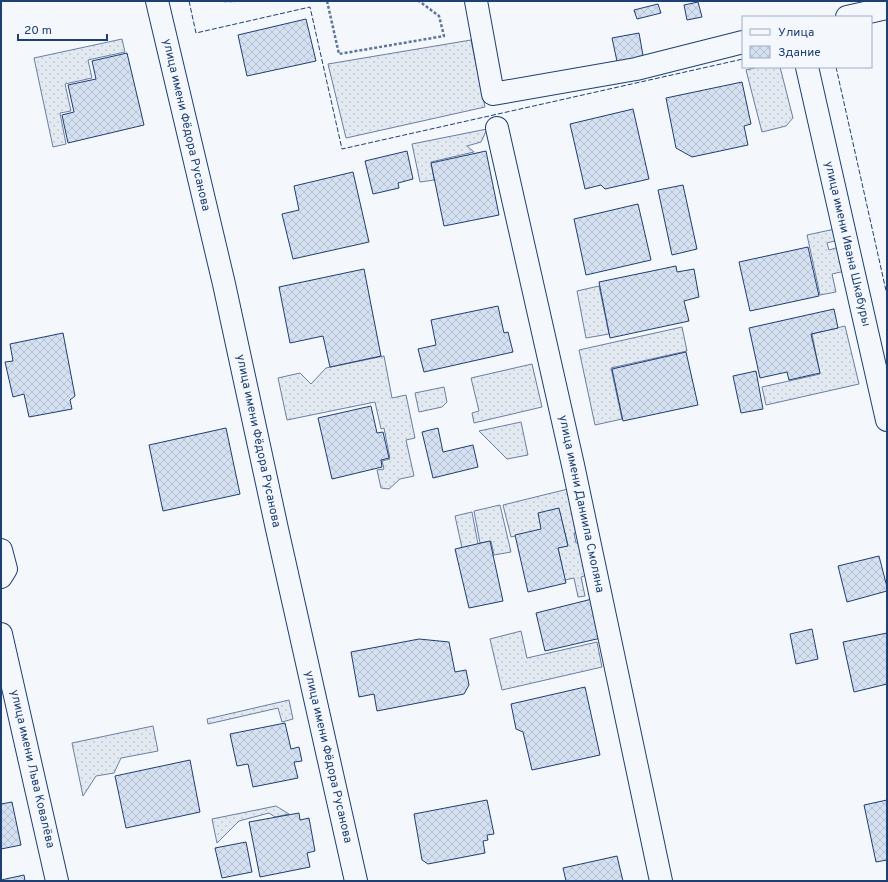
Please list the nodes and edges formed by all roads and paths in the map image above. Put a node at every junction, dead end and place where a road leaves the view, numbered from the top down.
1 (157, 1) edge
2 (224, 1) edge
3 (234, 1) edge
4 (327, 1) edge
5 (419, 1) edge
6 (476, 1) edge
7 (887, 8) edge
8 (851, 16) edge
9 (742, 42) edge
10 (807, 68) edge
11 (497, 128) dead end
12 (887, 420) edge
13 (1, 550) edge
14 (1, 577) edge
15 (1, 634) edge
16 (57, 881) edge
17 (356, 881) edge
18 (661, 881) edge

1 - 17 street, улица имени Фёдора Русанова
2 - 3 path
4 - 5 path
6 - 9 street
7 - 8 street
10 - 12 street, улица имени Ивана Шкабуры
11 - 18 street, улица имени Даниила Смоляна
13 - 14 street
15 - 16 street, улица имени Льва Ковалёва

